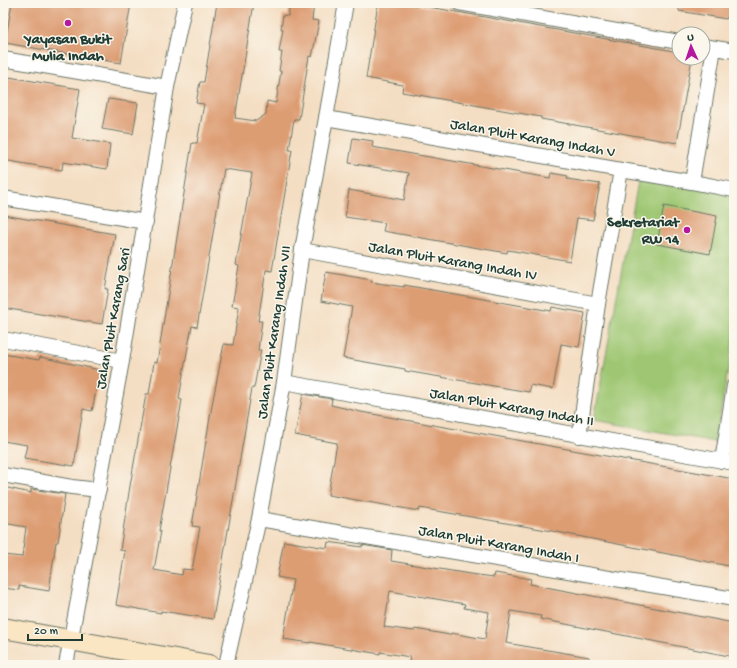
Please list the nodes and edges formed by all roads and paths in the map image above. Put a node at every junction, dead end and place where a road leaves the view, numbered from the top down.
1 (185, 3) edge
2 (346, 3) edge
3 (459, 3) edge
4 (671, 41) edge
5 (711, 47) edge
6 (734, 51) edge
7 (3, 59) edge
8 (707, 66) edge
9 (167, 87) junction
10 (326, 118) junction
11 (621, 170) junction
12 (692, 182) junction
13 (734, 190) edge
14 (3, 198) edge
15 (146, 222) junction
16 (302, 250) junction
17 (598, 304) junction
18 (3, 339) edge
19 (122, 361) junction
20 (284, 382) junction
21 (734, 386) edge
22 (579, 436) junction
23 (728, 462) edge
24 (3, 475) edge
25 (99, 490) junction
26 (259, 519) junction
27 (734, 600) edge
28 (3, 628) edge
29 (70, 639) junction
30 (66, 665) edge
31 (209, 665) edge
32 (226, 665) edge

1 - 9 street, Jalan Pluit Karang Sari
2 - 10 street, Jalan Pluit Karang Indah VII
3 - 4 street
5 - 6 street
7 - 9 street
8 - 12 street
9 - 15 street, Jalan Pluit Karang Sari
10 - 11 street, Jalan Pluit Karang Indah V
10 - 16 street, Jalan Pluit Karang Indah VII
11 - 12 street, Jalan Pluit Karang Indah V
11 - 17 street
12 - 13 street, Jalan Pluit Karang Indah V
14 - 15 street
15 - 19 street, Jalan Pluit Karang Sari
16 - 17 street, Jalan Pluit Karang Indah IV
16 - 20 street, Jalan Pluit Karang Indah VII
17 - 22 street
18 - 19 street
19 - 25 street, Jalan Pluit Karang Sari
20 - 22 street, Jalan Pluit Karang Indah II
20 - 26 street, Jalan Pluit Karang Indah VII
21 - 23 street
22 - 23 street, Jalan Pluit Karang Indah II
24 - 25 street
25 - 29 street, Jalan Pluit Karang Sari
26 - 27 street, Jalan Pluit Karang Indah I
26 - 32 street, Jalan Pluit Karang Indah VII
28 - 29 street
29 - 30 street, Jalan Pluit Karang Sari
29 - 31 street

